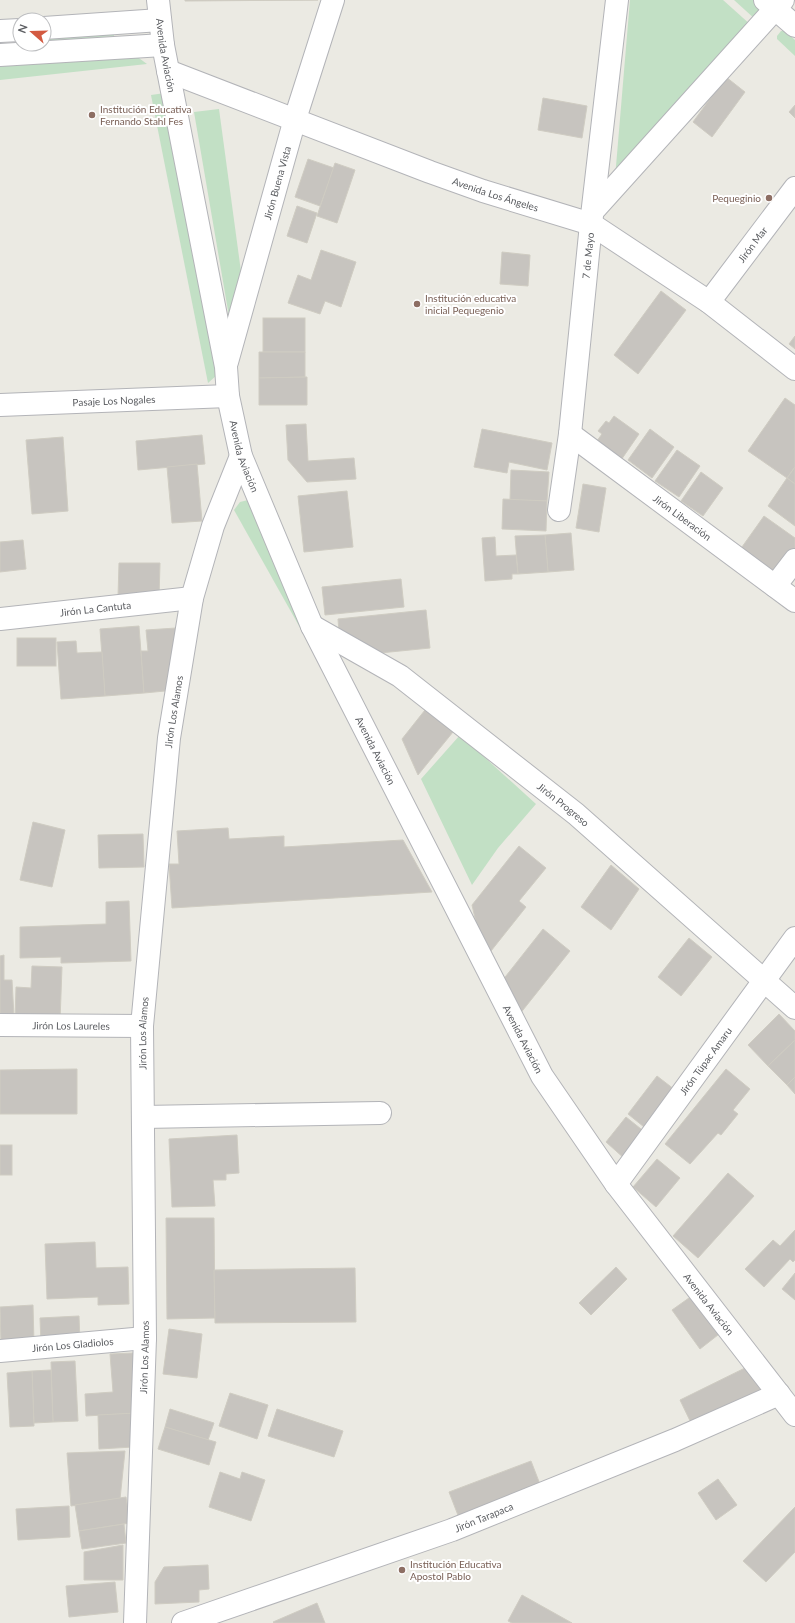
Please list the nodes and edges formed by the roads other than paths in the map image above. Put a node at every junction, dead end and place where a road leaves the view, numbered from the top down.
1 (333, 0) edge
2 (617, 0) edge
3 (775, 3) edge
4 (159, 10) edge
5 (795, 26) edge
6 (52, 27) edge
7 (12, 30) edge
8 (0, 31) edge
9 (163, 45) junction
10 (0, 56) edge
11 (168, 70) junction
12 (294, 119) junction
13 (795, 188) edge
14 (592, 217) junction
15 (709, 302) junction
16 (226, 367) junction
17 (795, 369) edge
18 (228, 396) junction
19 (0, 405) edge
20 (570, 434) junction
21 (241, 456) junction
22 (559, 510) dead end
23 (795, 560) edge
24 (776, 586) junction
25 (192, 598) junction
26 (795, 601) edge
27 (0, 619) edge
28 (312, 626) junction
29 (795, 938) edge
30 (764, 980) junction
31 (795, 1008) edge
32 (0, 1025) edge
33 (142, 1026) junction
34 (380, 1113) dead end
35 (142, 1117) junction
36 (616, 1184) junction
37 (145, 1338) junction
38 (0, 1351) edge
39 (779, 1394) junction
40 (795, 1415) edge
41 (135, 1623) edge
42 (183, 1623) edge

1 - 12 street, Jirón Buena Vista
2 - 14 street, 7 de Mayo
3 - 5 street
3 - 14 street
4 - 6 street
4 - 9 street, Avenida Aviación
7 - 8 street
9 - 10 street
9 - 11 street, Avenida Aviación
11 - 12 street, Avenida Los Ángeles
11 - 16 street, Avenida Aviación
12 - 14 street, Avenida Los Ángeles
12 - 16 street, Jirón Buena Vista
13 - 15 street, Jirón Mar
14 - 15 street, Avenida Los Ángeles
14 - 20 street, 7 de Mayo
15 - 17 street, Avenida Los Ángeles
16 - 18 street, Avenida Aviación
18 - 19 street, Pasaje Los Nogales
18 - 21 street, Avenida Aviación
20 - 22 street, 7 de Mayo
20 - 24 street, Jirón Liberación
21 - 25 street, Jirón Los Alamos
21 - 28 street, Avenida Aviación
23 - 24 street
24 - 26 street, Jirón Liberación
25 - 27 street, Jirón La Cantuta
25 - 33 street, Jirón Los Alamos
28 - 30 street, Jirón Progreso
28 - 36 street, Avenida Aviación
29 - 30 street, Jirón Túpac Amaru
30 - 31 street, Jirón Progreso
30 - 36 street, Jirón Túpac Amaru
32 - 33 street, Jirón Los Laureles
33 - 35 street, Jirón Los Alamos
34 - 35 street
35 - 37 street, Jirón Los Alamos
36 - 39 street, Avenida Aviación
37 - 38 street, Jirón Los Gladiolos
37 - 41 street, Jirón Los Alamos
39 - 40 street, Avenida Aviación
39 - 42 street, Jirón Tarapaca

